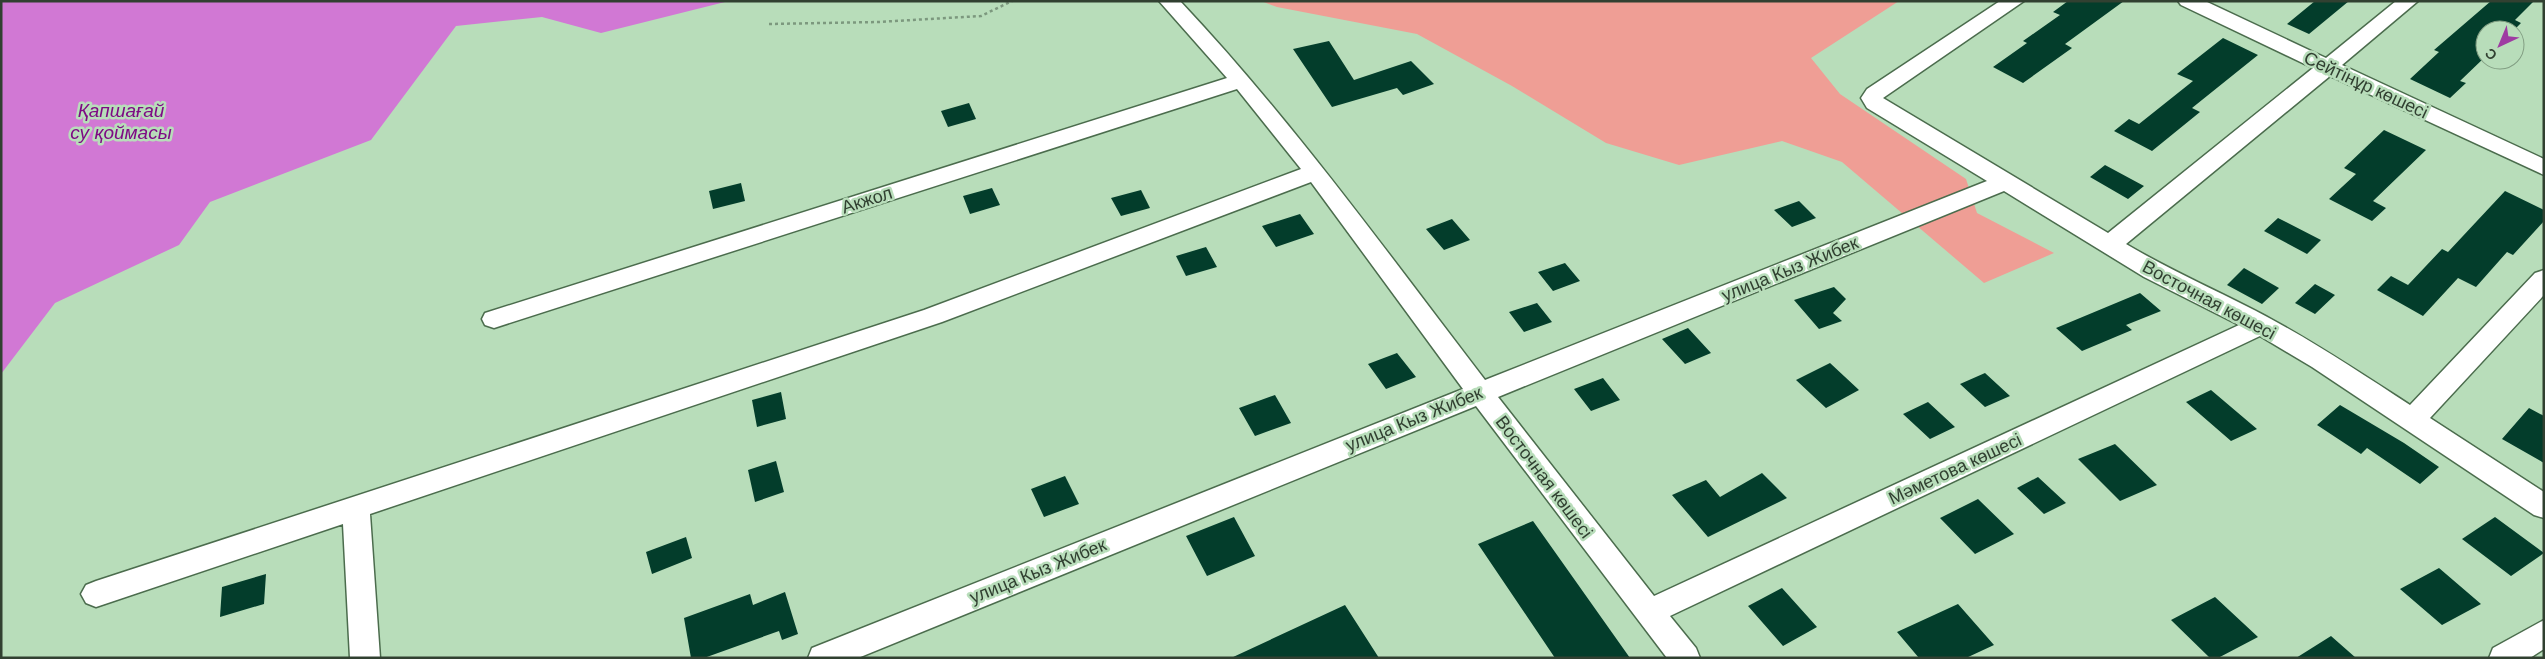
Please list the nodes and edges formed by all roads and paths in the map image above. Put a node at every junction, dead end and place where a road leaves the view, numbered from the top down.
1 (1012, 1) edge
2 (1168, 1) edge
3 (2014, 1) edge
4 (2188, 1) edge
5 (2408, 1) edge
6 (769, 24) dead end
7 (2328, 68) junction
8 (1240, 81) junction
9 (2544, 168) edge
10 (1316, 172) junction
11 (2005, 182) junction
12 (2109, 245) junction
13 (2544, 279) edge
14 (494, 319) dead end
15 (2261, 326) junction
16 (1480, 393) junction
17 (2413, 419) junction
18 (2544, 507) edge
19 (356, 508) junction
20 (96, 594) dead end
21 (1649, 612) junction
22 (2544, 633) edge
23 (365, 658) edge
24 (823, 658) edge
25 (1685, 658) edge
26 (2504, 658) edge

1 - 6 path
2 - 8 street, Восточная көшесі
3 - 11 street, Восточная көшесі
4 - 7 street, Сейтінұр көшесі
5 - 7 street
7 - 9 street, Сейтінұр көшесі
7 - 12 street
8 - 10 street, Восточная көшесі
8 - 14 street, Акжол
10 - 16 street, Восточная көшесі
10 - 19 street
11 - 12 street, Восточная көшесі
11 - 16 street, улица Кыз Жибек
12 - 15 street, Восточная көшесі
13 - 17 street
15 - 17 street, Восточная көшесі
15 - 21 street, Мәметова көшесі
16 - 21 street, Восточная көшесі
16 - 24 street, улица Кыз Жибек
17 - 18 street, Восточная көшесі
19 - 20 street
19 - 23 street
21 - 25 street, Восточная көшесі
22 - 26 street

